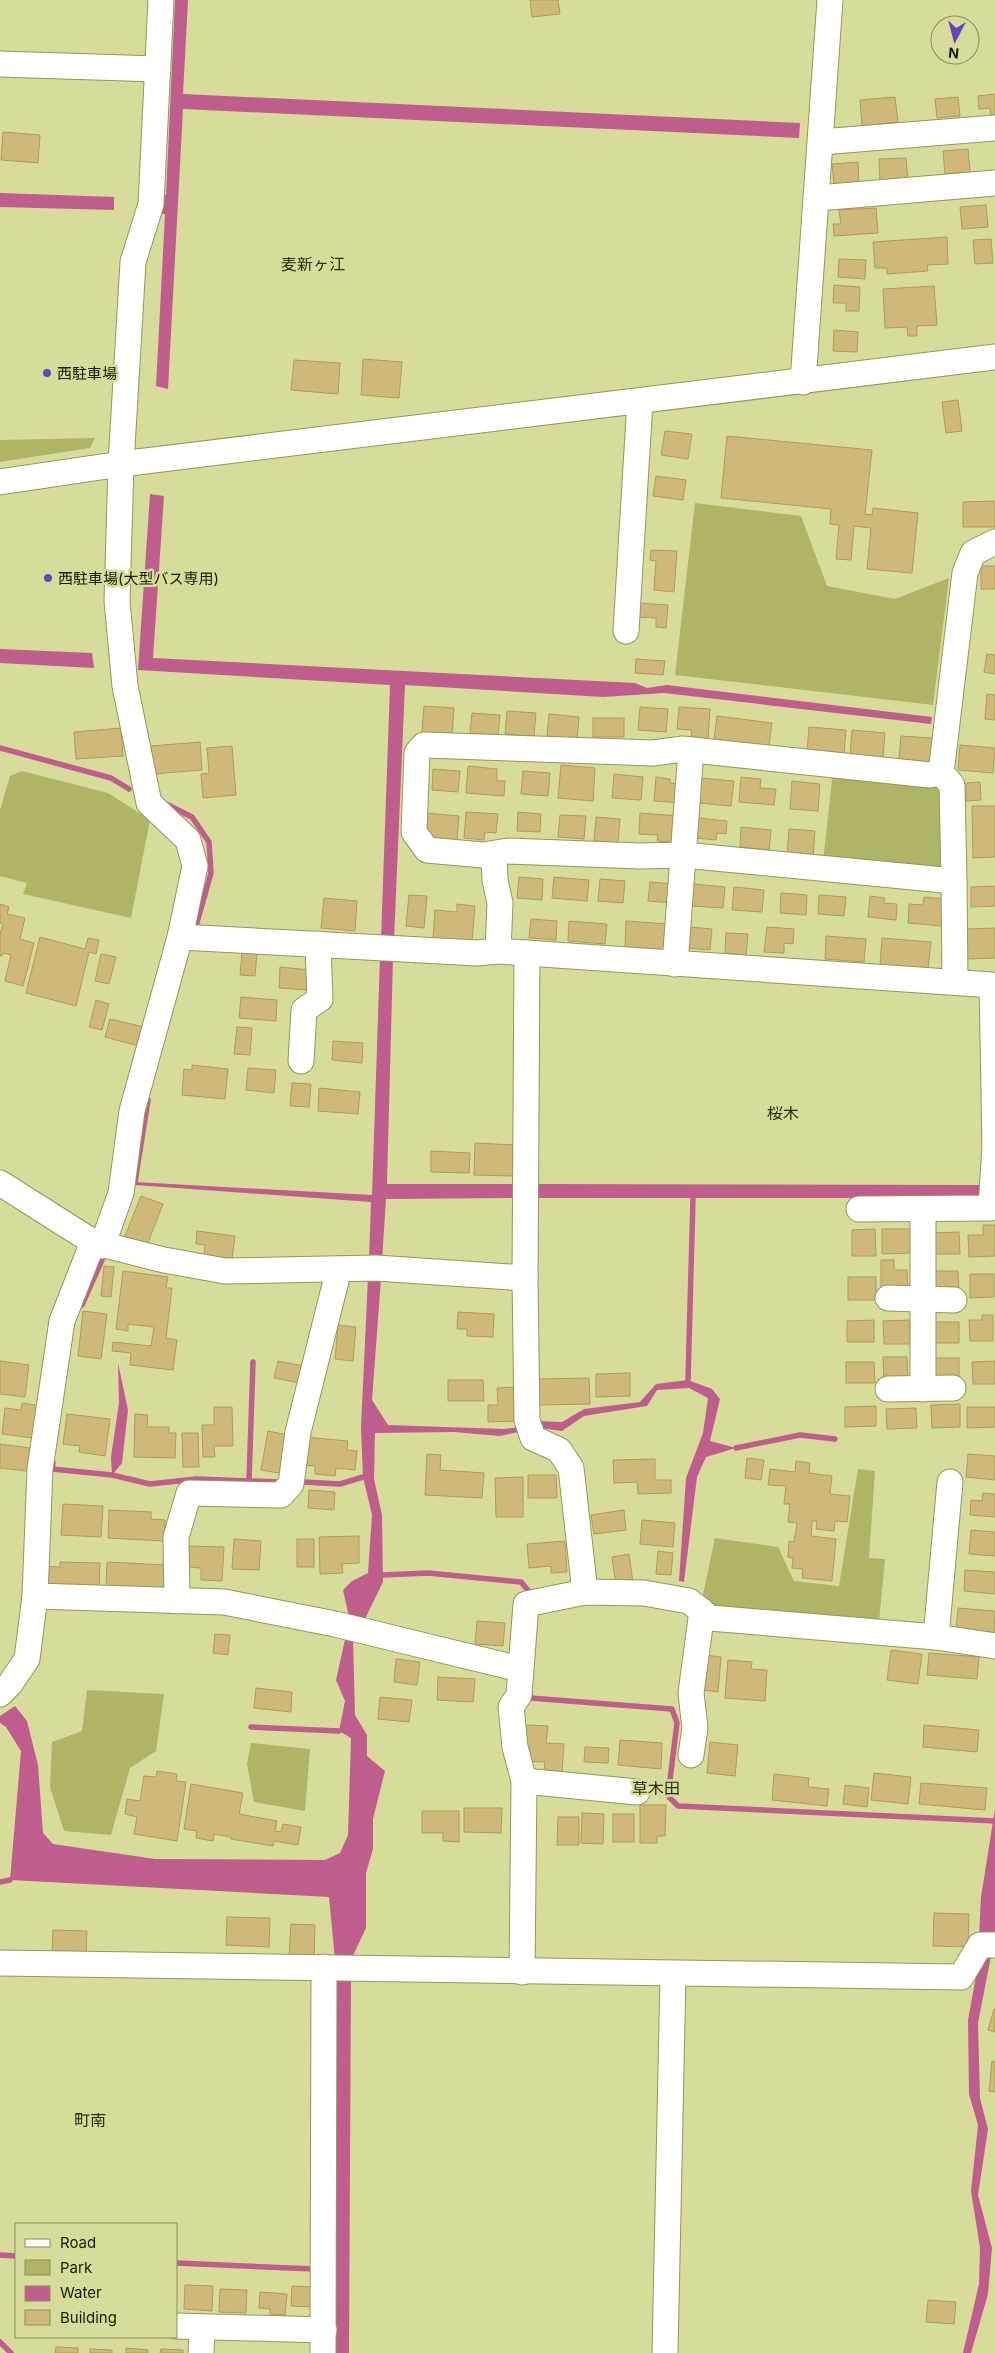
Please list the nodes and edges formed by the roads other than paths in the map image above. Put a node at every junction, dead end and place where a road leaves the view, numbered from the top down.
1 (161, 0) edge
2 (830, 0) edge
3 (0, 64) edge
4 (158, 69) junction
5 (995, 128) edge
6 (821, 142) junction
7 (995, 183) edge
8 (818, 198) junction
9 (995, 357) edge
10 (803, 382) junction
11 (640, 401) junction
12 (121, 464) junction
13 (0, 482) edge
14 (995, 542) edge
15 (626, 631) dead end
16 (691, 750) junction
17 (941, 773) junction
18 (684, 854) junction
19 (494, 855) junction
20 (954, 881) junction
21 (180, 937) junction
22 (318, 944) junction
23 (498, 951) junction
24 (527, 954) junction
25 (675, 964) junction
26 (955, 982) junction
27 (301, 1061) dead end
28 (995, 1146) edge
29 (0, 1183) edge
30 (923, 1208) junction
31 (859, 1209) dead end
32 (97, 1244) junction
33 (339, 1269) junction
34 (525, 1278) junction
35 (888, 1298) dead end
36 (923, 1299) junction
37 (954, 1300) dead end
38 (953, 1388) dead end
39 (888, 1389) dead end
40 (923, 1389) junction
41 (950, 1482) dead end
42 (585, 1592) junction
43 (35, 1596) junction
44 (177, 1601) junction
45 (702, 1612) junction
46 (936, 1637) junction
47 (995, 1646) edge
48 (520, 1669) junction
49 (0, 1694) edge
50 (691, 1755) dead end
51 (524, 1781) junction
52 (637, 1792) dead end
53 (995, 1945) edge
54 (0, 1963) edge
55 (324, 1967) junction
56 (522, 1972) junction
57 (673, 1974) junction
58 (178, 2326) edge
59 (202, 2327) junction
60 (324, 2341) edge
61 (201, 2353) edge
62 (665, 2353) edge

1 - 4 street
2 - 6 street
3 - 4 street
4 - 12 street
5 - 6 street
6 - 8 street
7 - 8 street
8 - 10 street
9 - 10 street
10 - 11 street
11 - 12 street
11 - 15 street
12 - 13 street
12 - 21 street
14 - 17 street
16 - 17 street
16 - 18 street
16 - 19 street
17 - 20 street
18 - 19 street
18 - 20 street
18 - 25 street
19 - 23 street
20 - 26 street
21 - 22 street
21 - 32 street
22 - 23 street
22 - 27 street
23 - 24 street
24 - 25 street
24 - 34 street
25 - 26 street
26 - 28 street
28 - 30 street
29 - 32 street
30 - 31 street
30 - 36 street
32 - 33 street
32 - 43 street
33 - 34 street
33 - 44 street
34 - 42 street
35 - 36 street
36 - 37 street
36 - 40 street
38 - 40 street
39 - 40 street
41 - 46 street
42 - 45 street
42 - 48 street
43 - 44 street
43 - 49 street
44 - 48 street
45 - 46 street
45 - 50 street
46 - 47 street
48 - 51 street
51 - 52 street
51 - 56 street
53 - 57 street
54 - 55 street
55 - 56 street
55 - 60 street
56 - 57 street
57 - 62 street
58 - 59 street
59 - 60 street
59 - 61 street

